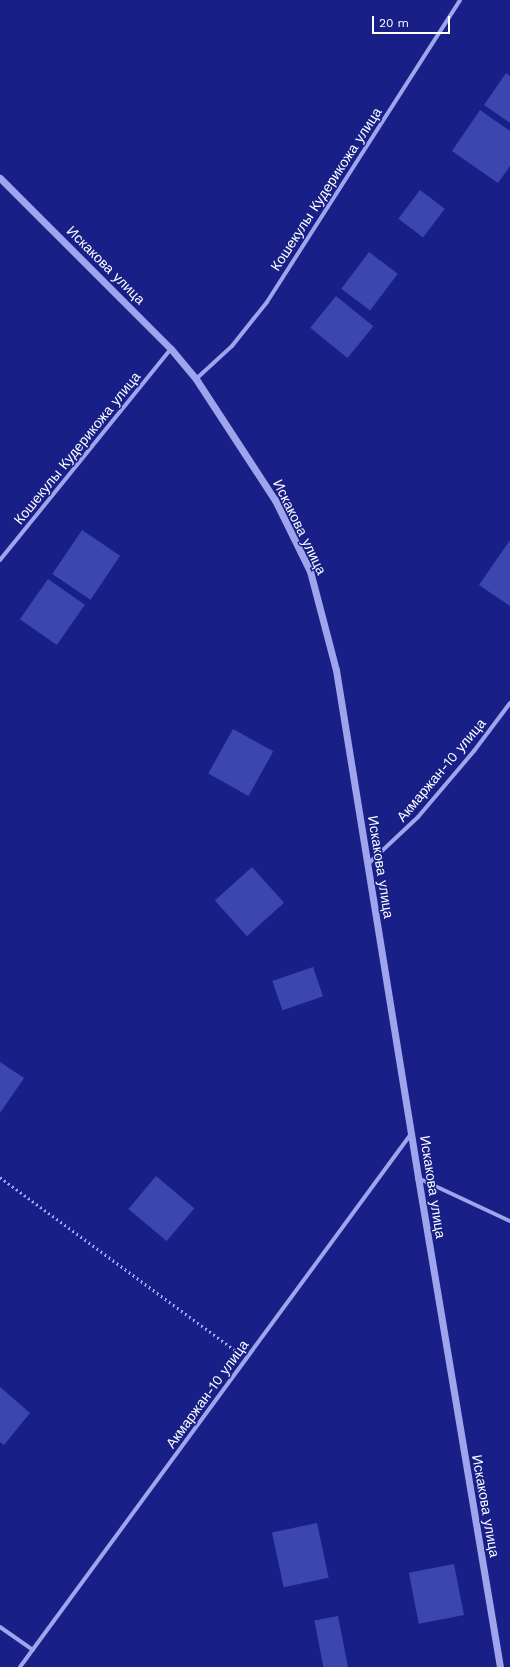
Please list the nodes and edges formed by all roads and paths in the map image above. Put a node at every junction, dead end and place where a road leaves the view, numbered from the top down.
1 (460, 0) edge
2 (0, 178) edge
3 (171, 349) junction
4 (196, 379) junction
5 (0, 560) edge
6 (510, 703) edge
7 (368, 864) junction
8 (411, 1134) junction
9 (0, 1177) edge
10 (418, 1178) junction
11 (510, 1221) edge
12 (246, 1359) junction
13 (0, 1627) edge
14 (33, 1650) junction
15 (20, 1667) edge
16 (500, 1667) edge

1 - 4 street, Кошекулы Кудерикожа улица
2 - 3 street, Искакова улица
3 - 4 street, Искакова улица
3 - 5 street, Кошекулы Кудерикожа улица
4 - 7 street, Искакова улица
6 - 7 street, Акмаржан-10 улица
7 - 8 street, Искакова улица
8 - 10 street, Искакова улица
8 - 12 street, Акмаржан-10 улица
9 - 12 path
10 - 11 street
10 - 16 street, Искакова улица
12 - 14 street, Акмаржан-10 улица
13 - 14 street
14 - 15 street, Акмаржан-10 улица

